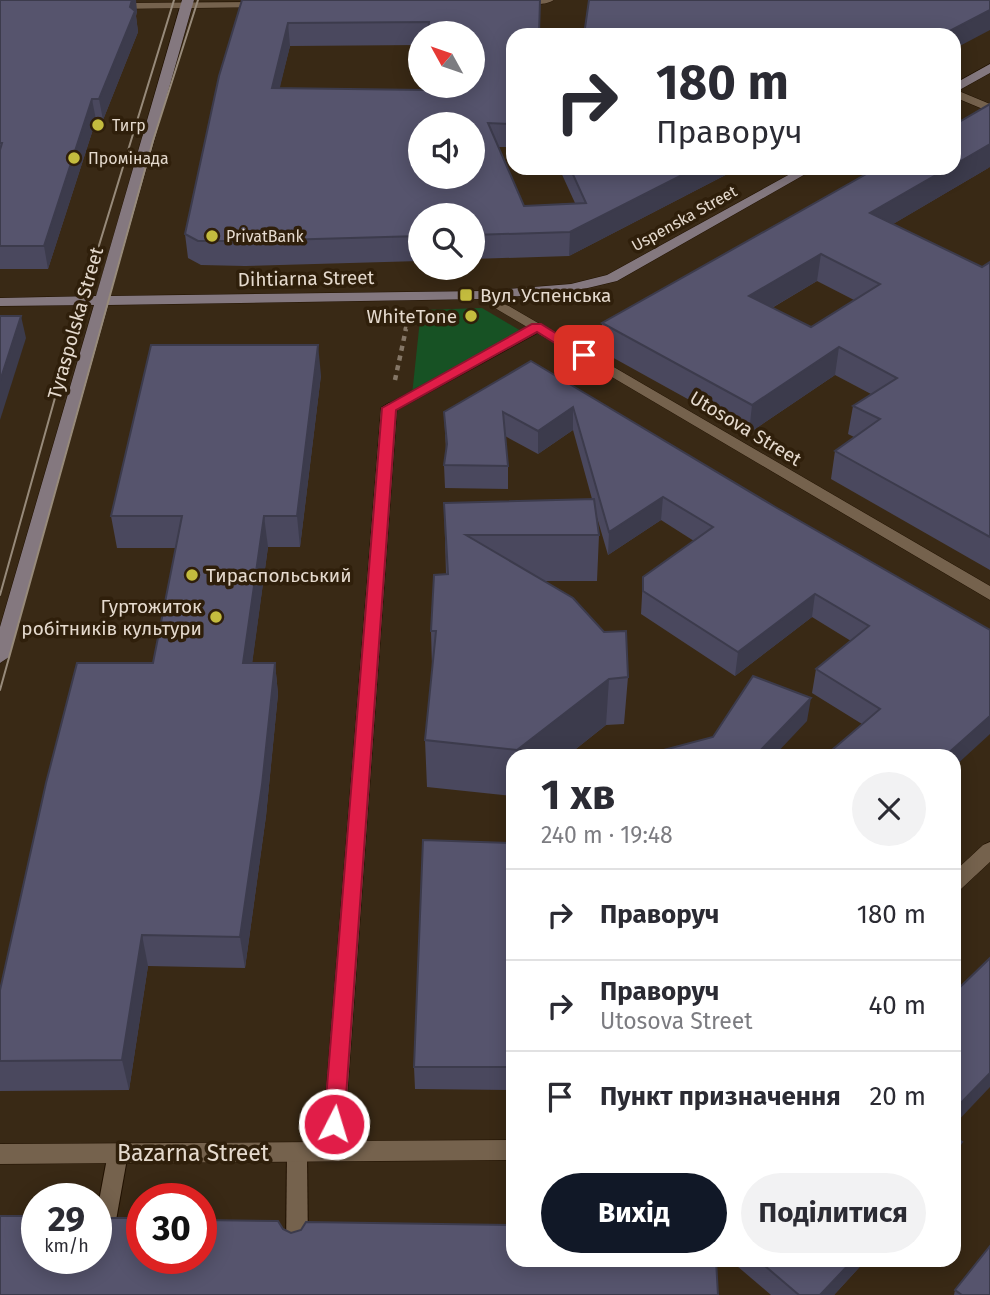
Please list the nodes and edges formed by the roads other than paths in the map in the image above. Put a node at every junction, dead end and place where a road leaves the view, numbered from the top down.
1 (548, 0) edge
2 (508, 1) edge
3 (187, 3) edge
4 (272, 4) edge
5 (103, 6) edge
6 (990, 68) edge
7 (961, 87) edge
8 (961, 94) edge
9 (990, 108) edge
10 (797, 175) edge
11 (612, 278) joint
12 (483, 295) junction
13 (102, 301) junction
14 (0, 302) edge
15 (537, 327) junction
16 (389, 408) joint
17 (990, 594) edge
18 (0, 657) edge
19 (990, 850) edge
20 (961, 877) edge
21 (506, 1150) edge
22 (297, 1152) junction
23 (332, 1152) junction
24 (118, 1153) junction
25 (0, 1154) edge
26 (112, 1187) edge
27 (298, 1252) edge

1 - 2 street
3 - 4 street
3 - 5 street
3 - 13 main road, Tyraspolska Street
6 - 7 main road
8 - 9 street
10 - 11 main road, Uspenska Street
11 - 12 main road, Dihtiarna Street
12 - 13 main road, Dihtiarna Street
12 - 15 street, Utosova Street
13 - 14 main road, Dihtiarna Street
13 - 18 main road, Tyraspolska Street
15 - 16 lane
15 - 17 street, Utosova Street
16 - 23 street
19 - 20 street
21 - 23 street, Bazarna Street
22 - 23 street, Bazarna Street
22 - 24 street, Bazarna Street
22 - 27 lane
24 - 25 street, Bazarna Street
24 - 26 lane

